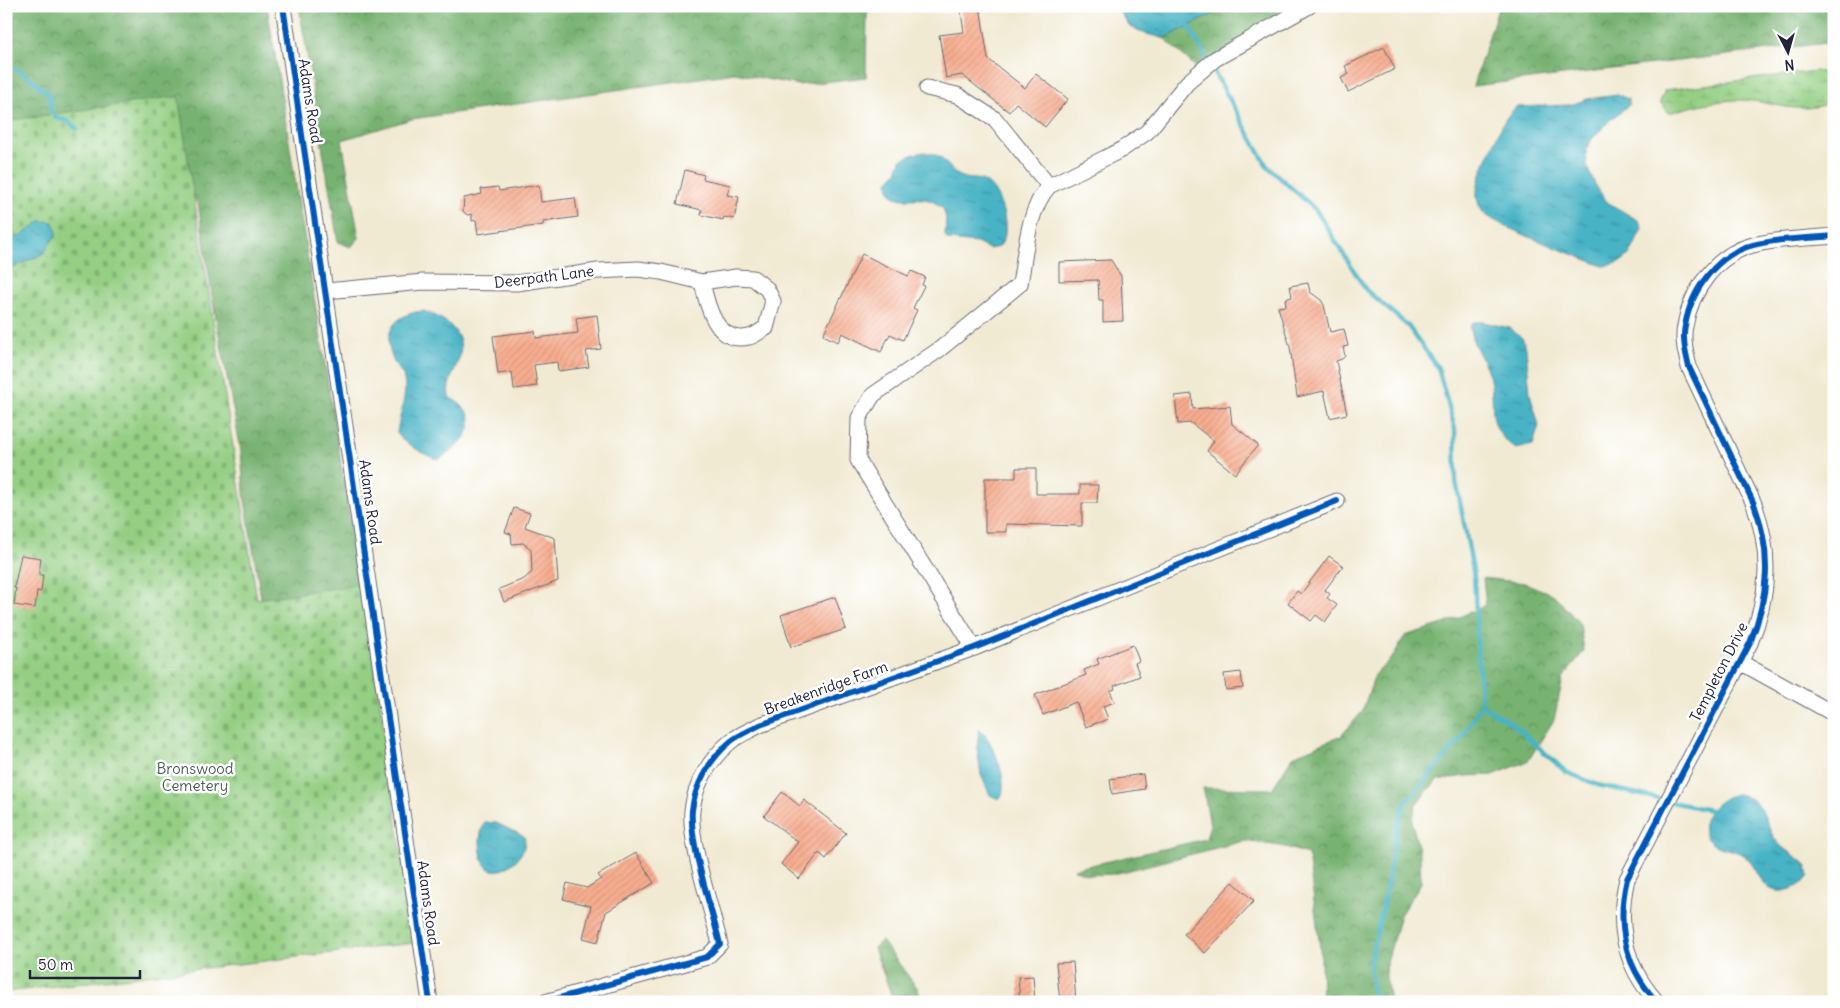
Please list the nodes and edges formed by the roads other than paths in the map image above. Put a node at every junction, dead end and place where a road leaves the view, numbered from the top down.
1 (283, 6) edge
2 (1309, 6) edge
3 (927, 88) dead end
4 (1049, 186) junction
5 (1834, 236) edge
6 (702, 282) junction
7 (326, 291) junction
8 (1337, 501) dead end
9 (974, 648) junction
10 (1740, 662) junction
11 (1834, 714) edge
12 (430, 1002) edge
13 (545, 1002) edge
14 (1657, 1002) edge

1 - 7 street, Adams Road
2 - 4 street
3 - 4 street
4 - 9 street
5 - 10 street, Templeton Drive
6 - 6 street, Deerpath Lane
6 - 7 street, Deerpath Lane
7 - 12 street, Adams Road
8 - 9 street
9 - 13 street, Breakenridge Farm
10 - 11 street
10 - 14 street, Templeton Drive

